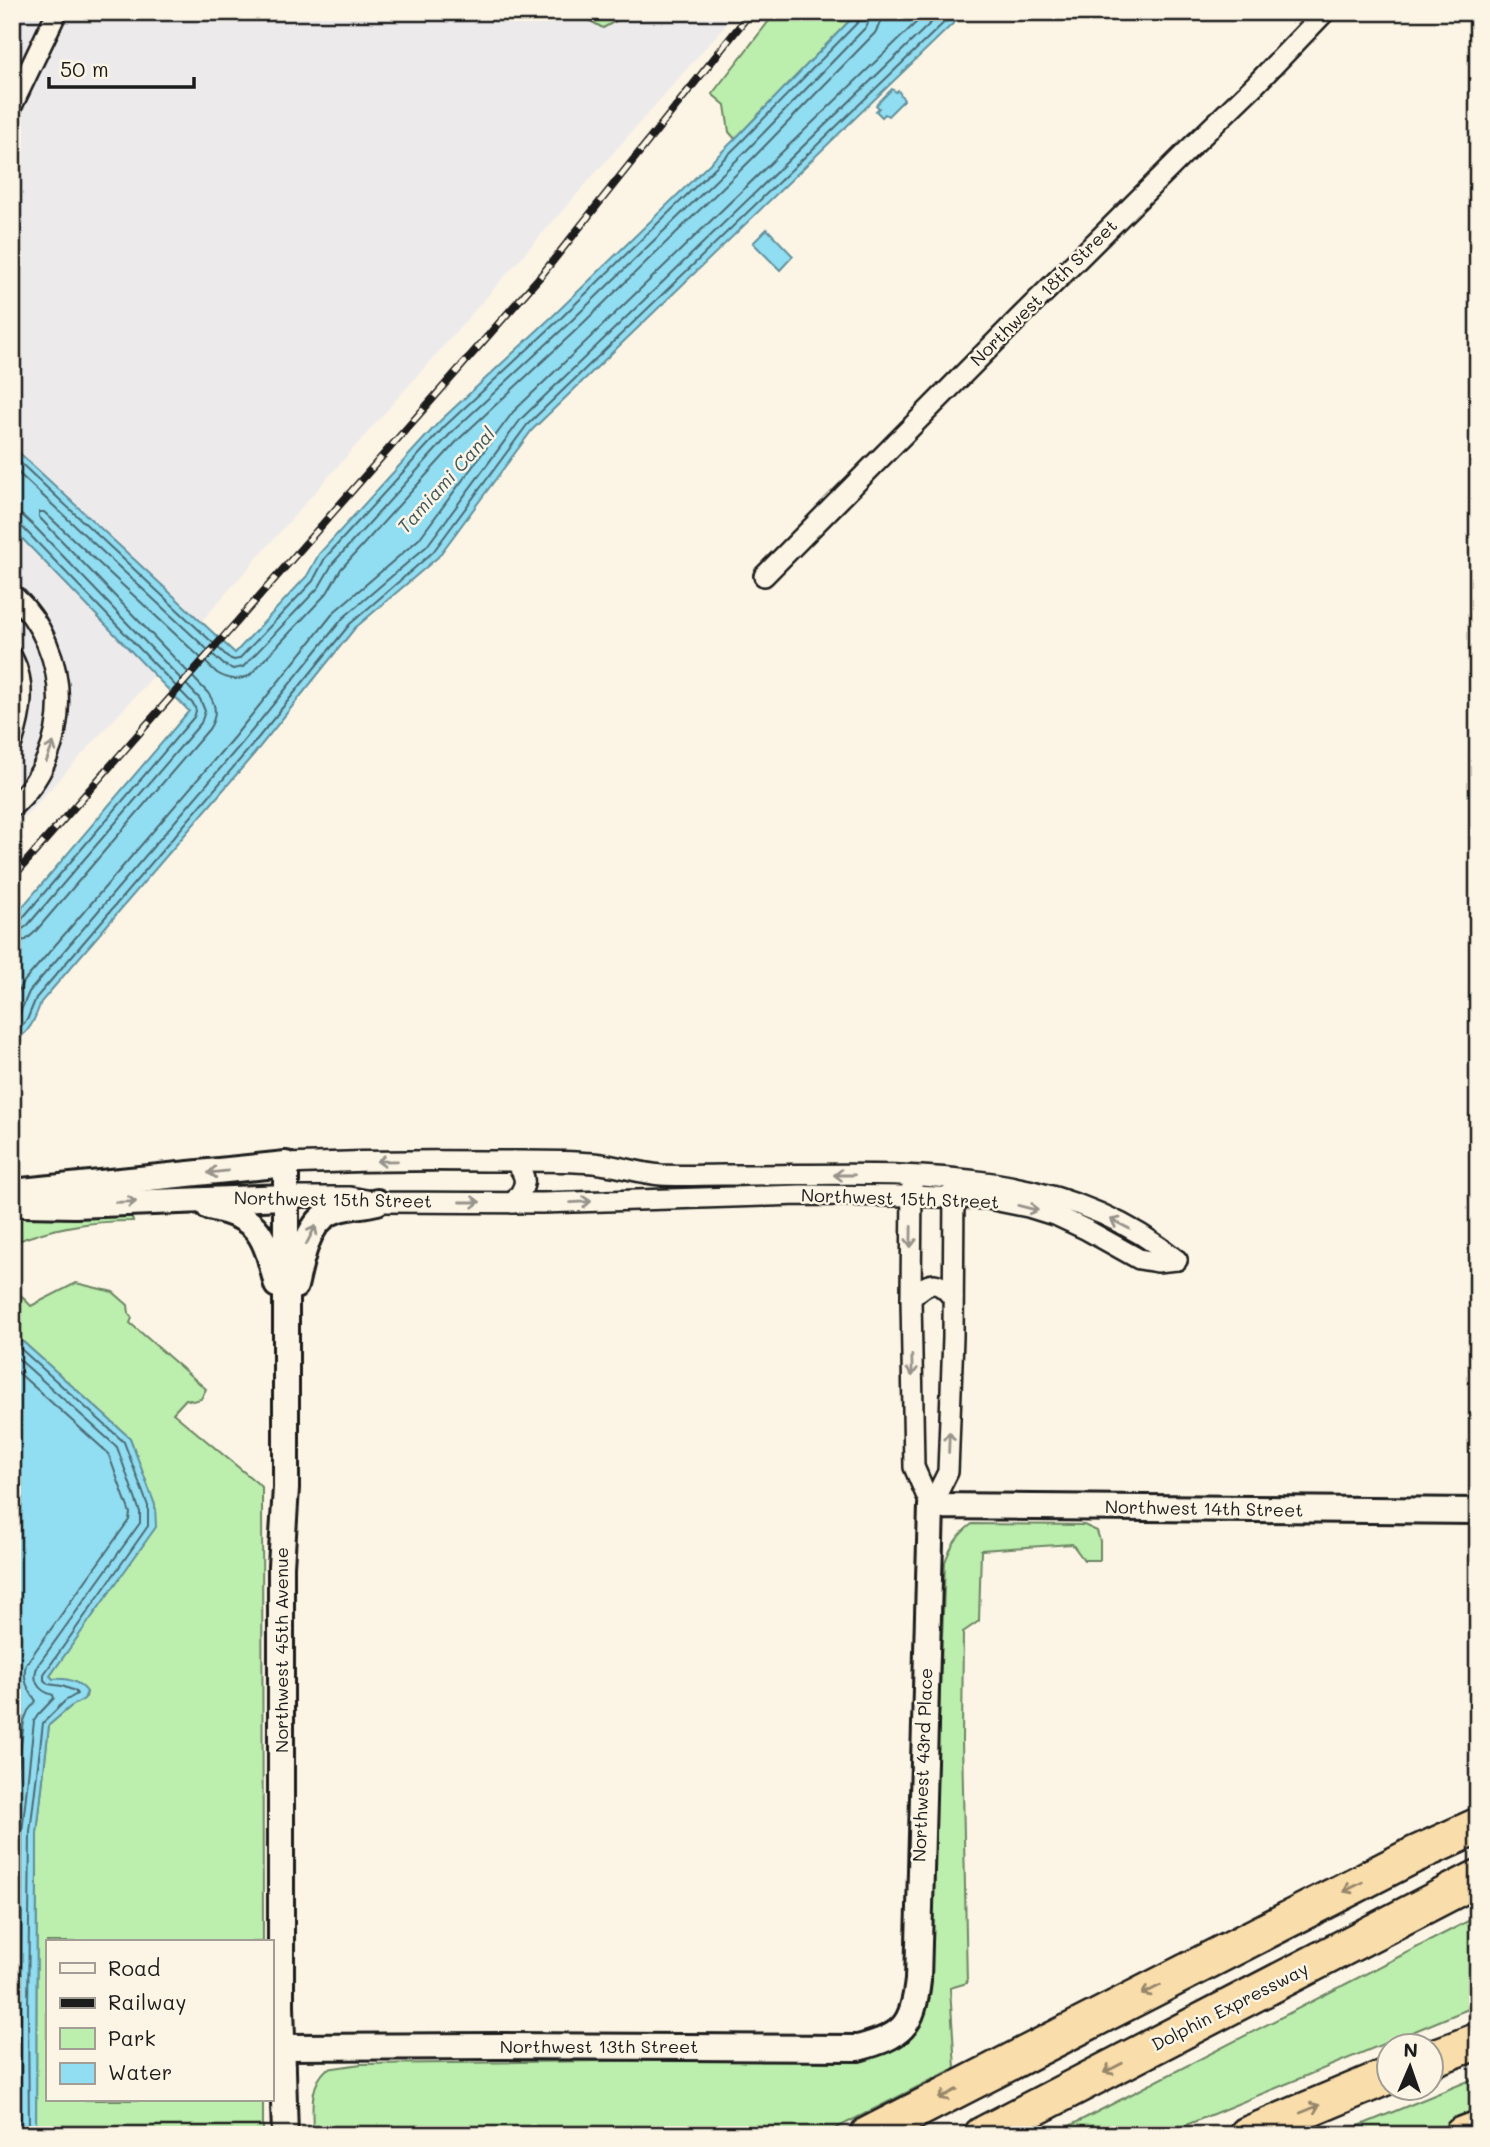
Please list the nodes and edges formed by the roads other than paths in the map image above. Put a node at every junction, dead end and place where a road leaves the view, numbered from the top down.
1 (57, 12) edge
2 (1325, 12) edge
3 (12, 106) edge
4 (764, 576) dead end
5 (12, 594) edge
6 (12, 657) edge
7 (12, 743) edge
8 (12, 807) edge
9 (514, 1161) junction
10 (286, 1164) junction
11 (912, 1186) junction
12 (954, 1188) junction
13 (12, 1192) edge
14 (286, 1198) junction
15 (177, 1200) junction
16 (377, 1202) junction
17 (513, 1202) junction
18 (12, 1204) edge
19 (911, 1298) junction
20 (953, 1298) junction
21 (286, 1324) junction
22 (931, 1506) junction
23 (1478, 1511) edge
24 (1478, 1811) edge
25 (1478, 1826) edge
26 (1414, 1855) junction
27 (1478, 1878) edge
28 (907, 2023) joint
29 (1478, 2041) edge
30 (284, 2047) junction
31 (1444, 2054) edge
32 (1374, 2082) edge
33 (1478, 2129) edge
34 (285, 2135) edge
35 (868, 2135) edge
36 (982, 2135) edge
37 (1247, 2135) edge
38 (1462, 2135) edge

1 - 3 street
2 - 4 street, Northwest 18th Street
8 -> 5 street
6 - 7 street
9 -> 10 street, Northwest 15th Street
11 -> 9 street, Northwest 15th Street
9 - 17 street
10 -> 13 street, Northwest 15th Street
10 - 14 street, Northwest 45th Avenue
11 - 12 street, Northwest 15th Street
17 -> 11 street, Northwest 15th Street
11 -> 19 street, Northwest 43rd Place
12 -> 12 street, Northwest 15th Street
12 - 20 street, Northwest 43rd Place
14 - 15 street, Northwest 15th Street
14 - 16 street, Northwest 15th Street
14 - 21 street, Northwest 45th Avenue
18 -> 15 street, Northwest 15th Street
15 - 21 street
16 -> 17 street, Northwest 15th Street
21 -> 16 street
19 - 20 street
19 -> 22 street, Northwest 43rd Place
22 -> 20 street, Northwest 43rd Place
21 - 30 street, Northwest 45th Avenue
22 - 23 street, Northwest 14th Street
22 - 28 street, Northwest 43rd Place
24 - 26 highway
25 - 26 highway
26 -> 35 highway
27 -> 36 highway, Dolphin Expressway
28 - 30 street, Northwest 13th Street
29 - 31 highway
30 - 34 street, Northwest 45th Avenue
37 -> 32 highway
33 - 38 highway

